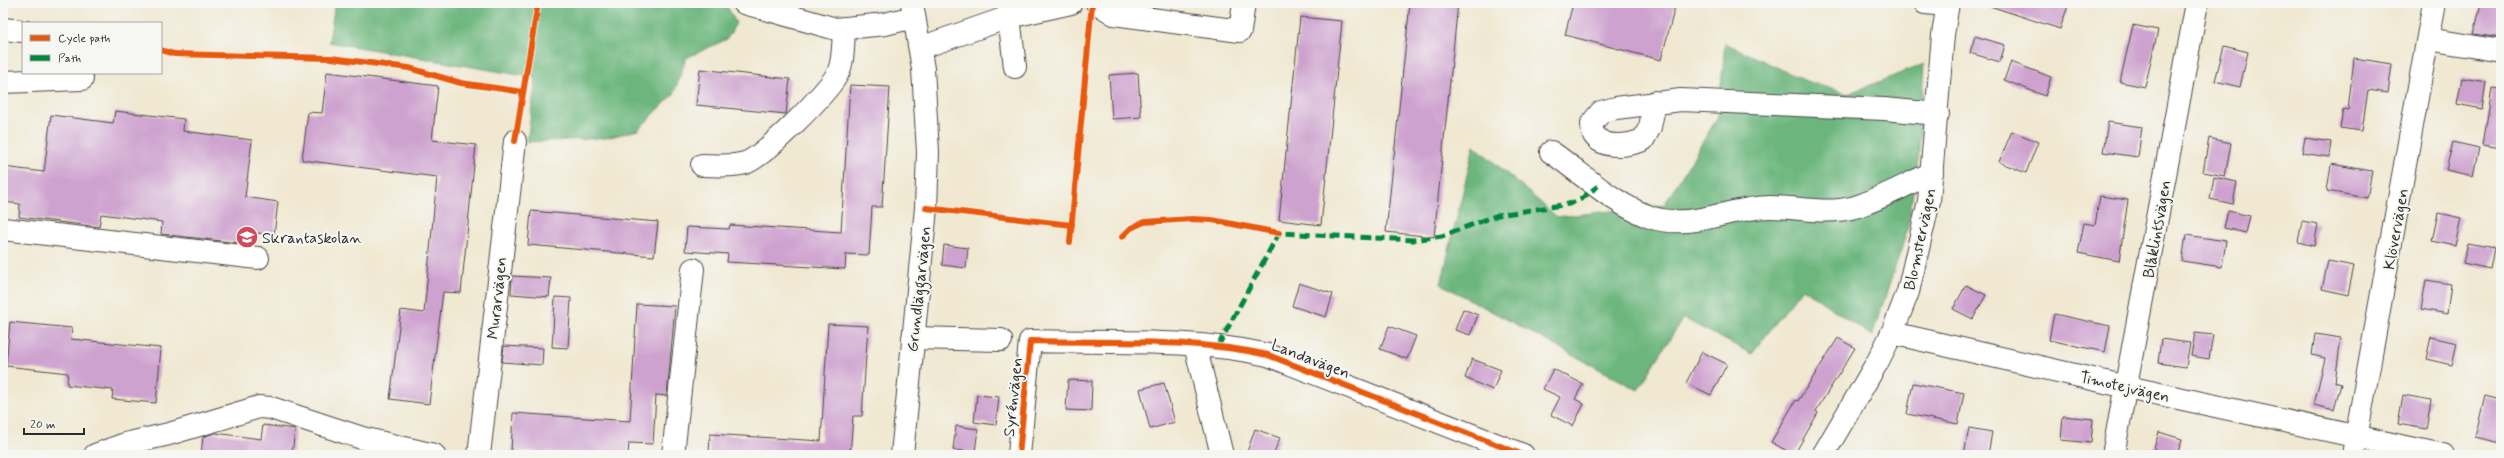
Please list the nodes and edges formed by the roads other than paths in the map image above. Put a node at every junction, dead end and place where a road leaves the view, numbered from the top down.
1 (744, 3) edge
2 (1071, 3) edge
3 (1098, 3) edge
4 (1244, 3) edge
5 (1925, 3) edge
6 (2197, 3) edge
7 (2434, 3) edge
8 (1948, 4) edge
9 (913, 10) edge
10 (1009, 10) edge
11 (844, 28) junction
12 (3, 29) edge
13 (22, 31) edge
14 (2428, 39) junction
15 (920, 48) junction
16 (2501, 51) edge
17 (1014, 68) dead end
18 (82, 79) dead end
19 (3, 82) edge
20 (1655, 102) dead end
21 (1938, 114) junction
22 (515, 141) dead end
23 (1551, 152) dead end
24 (702, 165) dead end
25 (1932, 172) junction
26 (3, 229) edge
27 (258, 258) dead end
28 (693, 269) dead end
29 (1892, 333) junction
30 (913, 338) junction
31 (1001, 340) dead end
32 (1030, 341) joint
33 (1195, 344) junction
34 (2126, 387) junction
35 (2355, 446) edge
36 (95, 455) edge
37 (434, 455) edge
38 (479, 455) edge
39 (673, 455) edge
40 (902, 455) edge
41 (1019, 455) edge
42 (1222, 455) edge
43 (1523, 455) edge
44 (1823, 455) edge
45 (2113, 455) edge
46 (2443, 455) edge

1 - 11 street
2 - 10 street
3 - 4 street
5 - 8 street
6 - 34 street, Blåklintsvägen
7 - 14 street, Klövervägen
8 - 21 street, Blomstervägen
9 - 11 street
9 - 15 street, Grundläggarvägen
10 - 15 street
10 - 17 street
11 - 24 street
12 - 13 street
14 - 16 street
14 - 35 street, Klövervägen
15 - 30 street, Grundläggarvägen
18 - 19 street
20 - 21 street
21 - 25 street, Blomstervägen
22 - 38 street, Murarvägen
23 - 25 street
25 - 29 street, Blomstervägen
26 - 27 street
28 - 39 street
29 - 34 street, Timotejvägen
29 - 44 street, Blomstervägen
30 - 31 street
30 - 40 street, Grundläggarvägen
32 - 33 street, Landavägen
32 - 41 street, Syrénvägen
33 - 42 street
33 - 43 street, Landavägen
34 - 35 street, Timotejvägen
34 - 45 street, Blåklintsvägen
35 - 46 street, Timotejvägen
36 - 37 street

